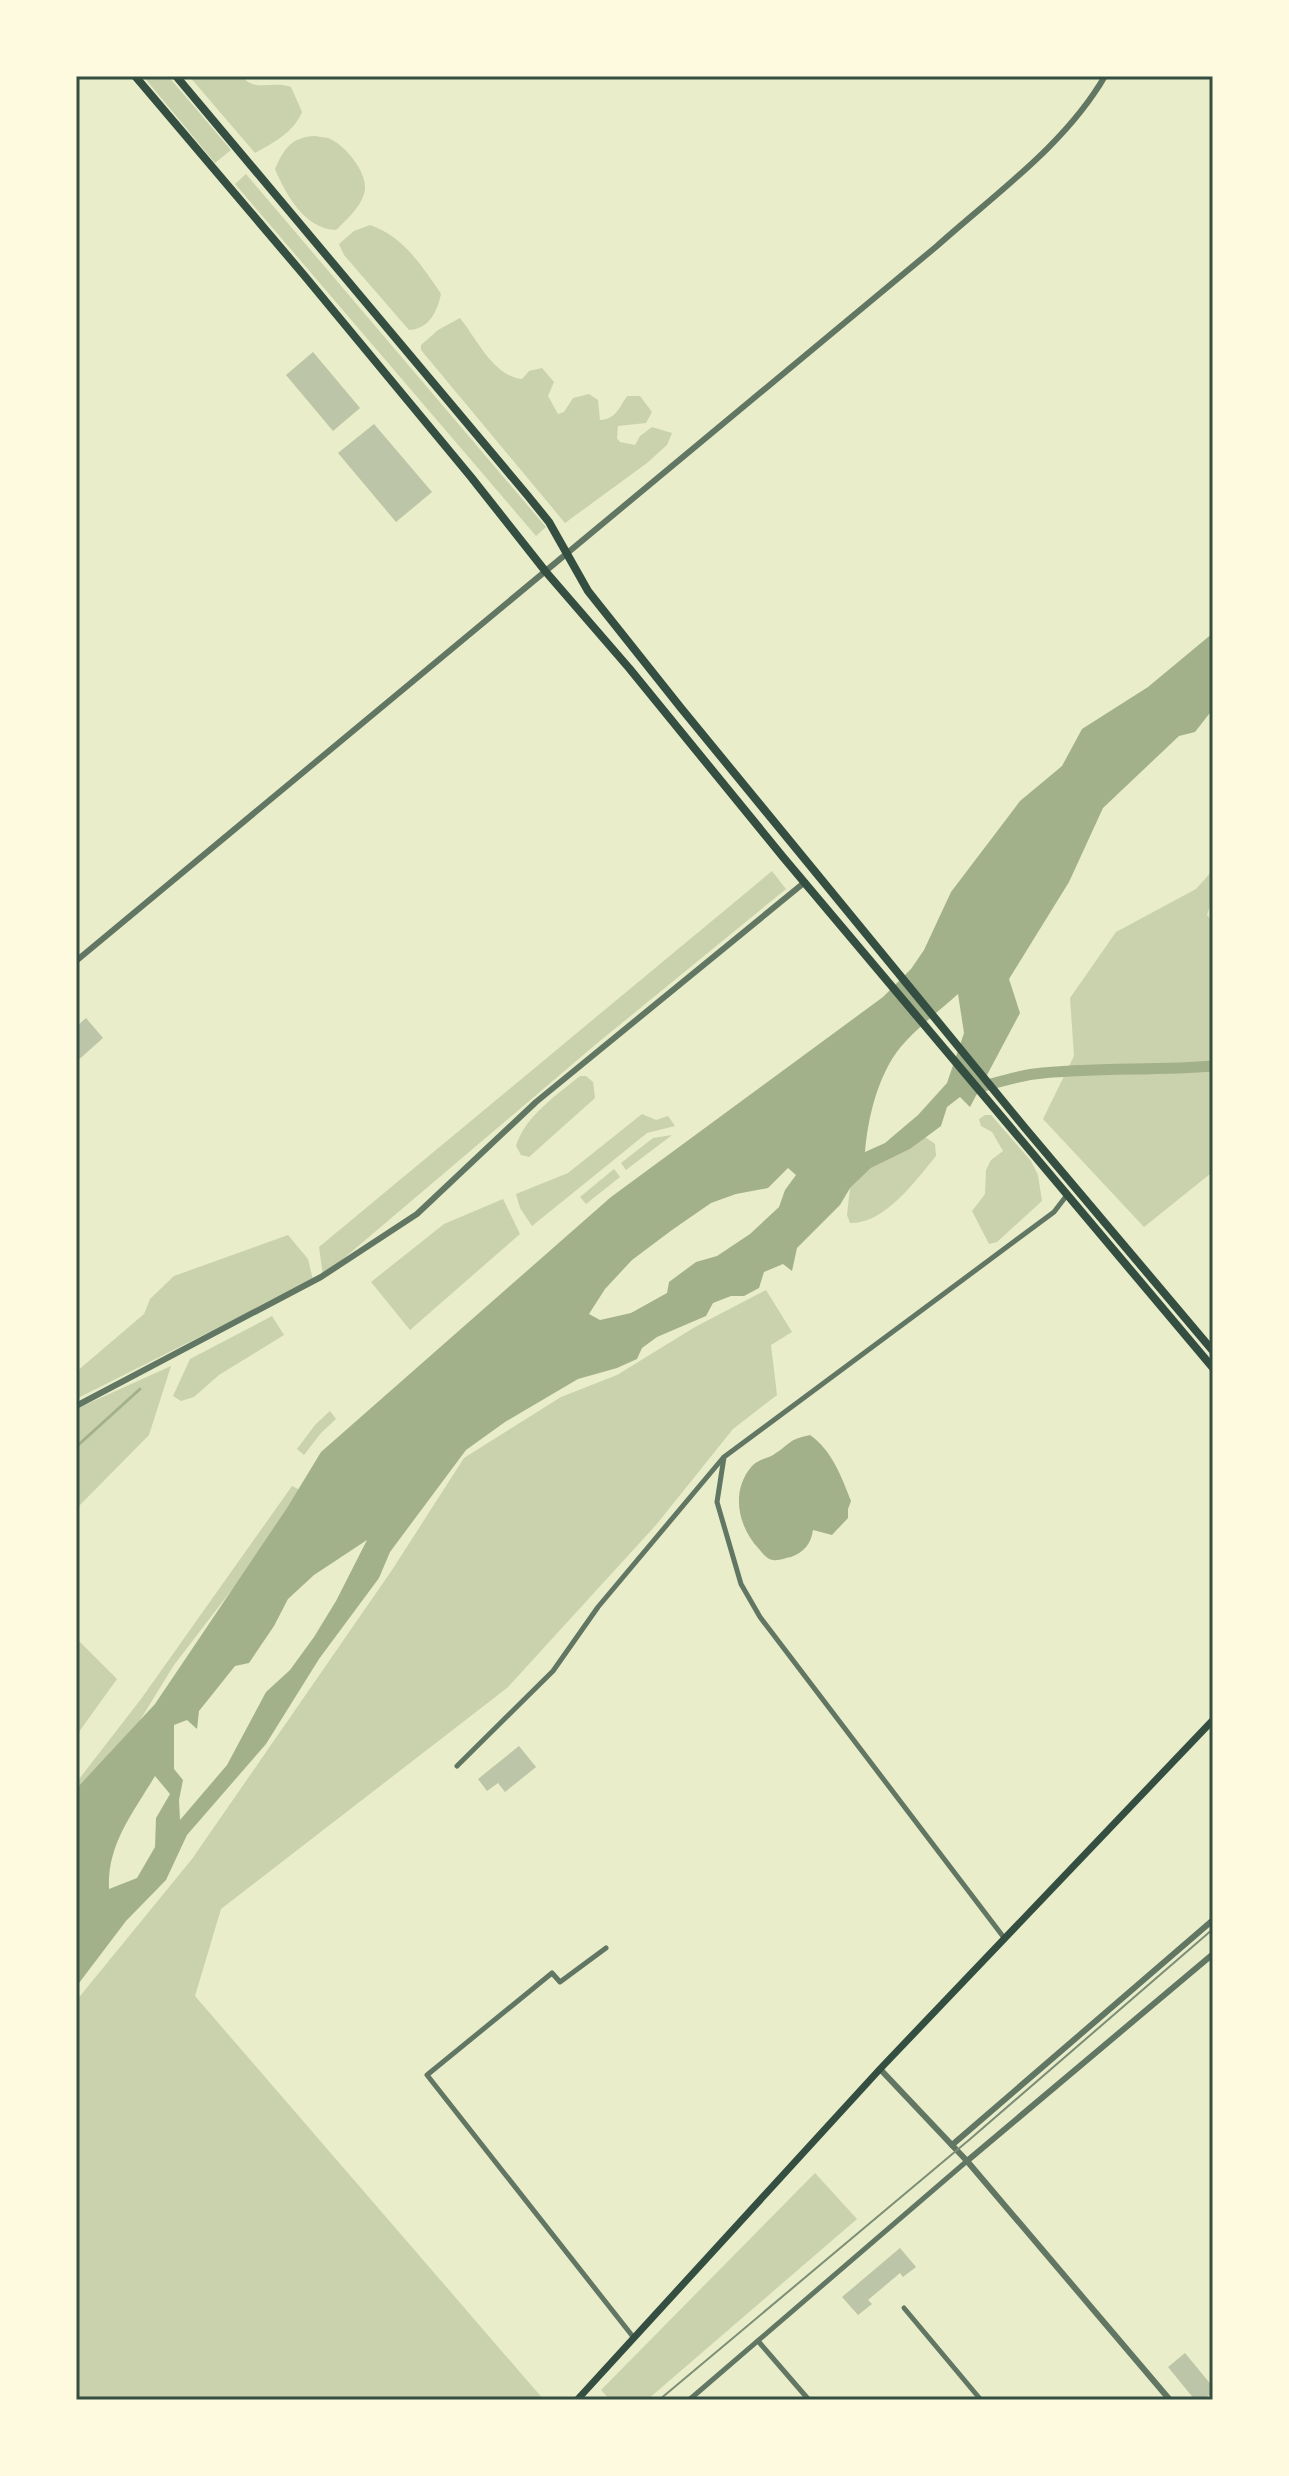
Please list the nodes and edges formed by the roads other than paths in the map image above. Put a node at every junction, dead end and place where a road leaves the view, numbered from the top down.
1 (135, 76) edge
2 (176, 76) edge
3 (1105, 76) edge
4 (567, 553) junction
5 (546, 572) junction
6 (805, 882) junction
7 (76, 961) edge
8 (1021, 1131) junction
9 (1067, 1195) junction
10 (1213, 1351) edge
11 (1213, 1368) edge
12 (76, 1406) edge
13 (724, 1457) junction
14 (1213, 1720) edge
15 (457, 1766) dead end
16 (1213, 1920) edge
17 (1005, 1939) junction
18 (606, 1948) dead end
19 (1213, 1954) edge
20 (880, 2069) junction
21 (952, 2145) junction
22 (967, 2161) junction
23 (904, 2308) dead end
24 (634, 2338) junction
25 (758, 2341) junction
26 (577, 2400) edge
27 (689, 2400) edge
28 (809, 2400) edge
29 (981, 2400) edge
30 (1170, 2400) edge

1 - 5 main road
2 - 4 main road
3 - 4 street
4 - 5 street
4 - 8 main road
5 - 6 main road
5 - 7 street
6 - 8 main road
6 - 12 street
8 - 9 main road
8 - 10 main road
9 - 11 main road
9 - 13 street
13 - 15 street
13 - 17 street
14 - 17 main road
16 - 21 street
17 - 20 main road
18 - 24 street
19 - 22 street
20 - 21 street
20 - 24 main road
21 - 22 street
22 - 25 street
22 - 30 street
23 - 29 street
24 - 26 main road
25 - 27 street
25 - 28 street

